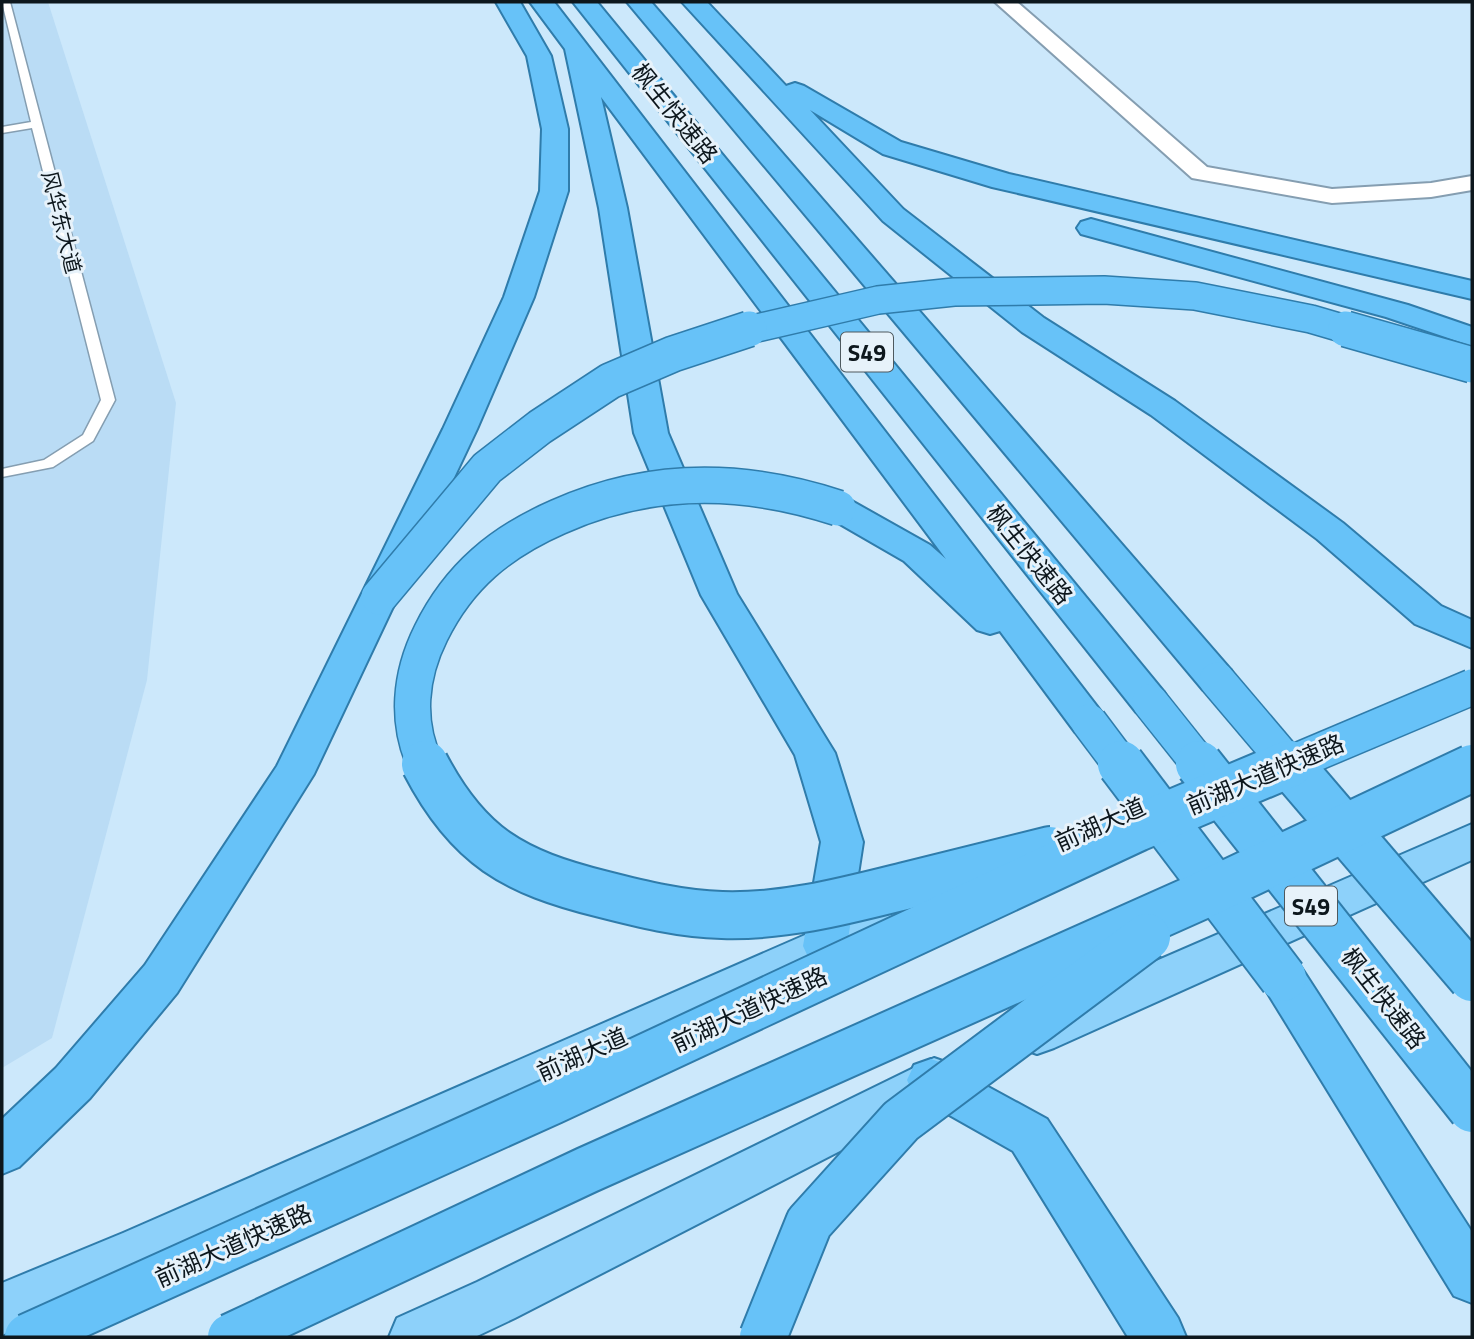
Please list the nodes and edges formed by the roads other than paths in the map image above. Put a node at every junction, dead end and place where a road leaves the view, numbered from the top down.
1 (5, 2) edge
2 (542, 2) edge
3 (585, 2) edge
4 (639, 2) edge
5 (694, 2) edge
6 (1004, 2) edge
7 (508, 3) edge
8 (723, 32) junction
9 (577, 48) junction
10 (37, 124) junction
11 (2, 130) edge
12 (892, 148) junction
13 (1472, 183) edge
14 (1472, 290) edge
15 (1472, 337) edge
16 (1472, 365) edge
17 (2, 473) edge
18 (379, 597) junction
19 (1472, 635) edge
20 (1472, 670) edge
21 (1472, 687) edge
22 (1089, 722) junction
23 (1472, 768) edge
24 (1137, 828) junction
25 (1472, 841) edge
26 (1203, 895) junction
27 (825, 946) junction
28 (1283, 978) junction
29 (1472, 978) edge
30 (931, 1080) junction
31 (1472, 1109) edge
32 (2, 1151) edge
33 (1472, 1229) edge
34 (1472, 1278) edge
35 (2, 1309) edge
36 (28, 1337) edge
37 (231, 1337) edge
38 (416, 1337) edge
39 (763, 1337) edge
40 (1159, 1337) edge

1 - 10 lane, 风华东大道
2 - 9 highway
3 - 31 highway, 枫生快速路 / S49, bridge
4 - 29 highway, 枫生快速路 / S49, bridge
5 - 8 highway
6 - 13 street
7 - 18 highway, bridge
8 - 12 highway
8 - 19 highway
9 - 22 highway
9 - 27 highway
10 - 11 lane
10 - 17 lane, 风华东大道
12 - 14 highway
12 - 15 highway
16 - 18 highway, bridge
18 - 32 highway
20 - 27 main road, 前湖大道
21 - 24 highway, 前湖大道快速路, bridge
22 - 24 highway, bridge
22 - 28 highway, bridge
23 - 26 highway, bridge
24 - 36 highway, 前湖大道快速路, bridge
25 - 30 main road
26 - 37 highway, bridge
26 - 39 highway, bridge
27 - 35 main road, 前湖大道
28 - 33 highway
28 - 34 highway
30 - 38 main road
30 - 40 highway

